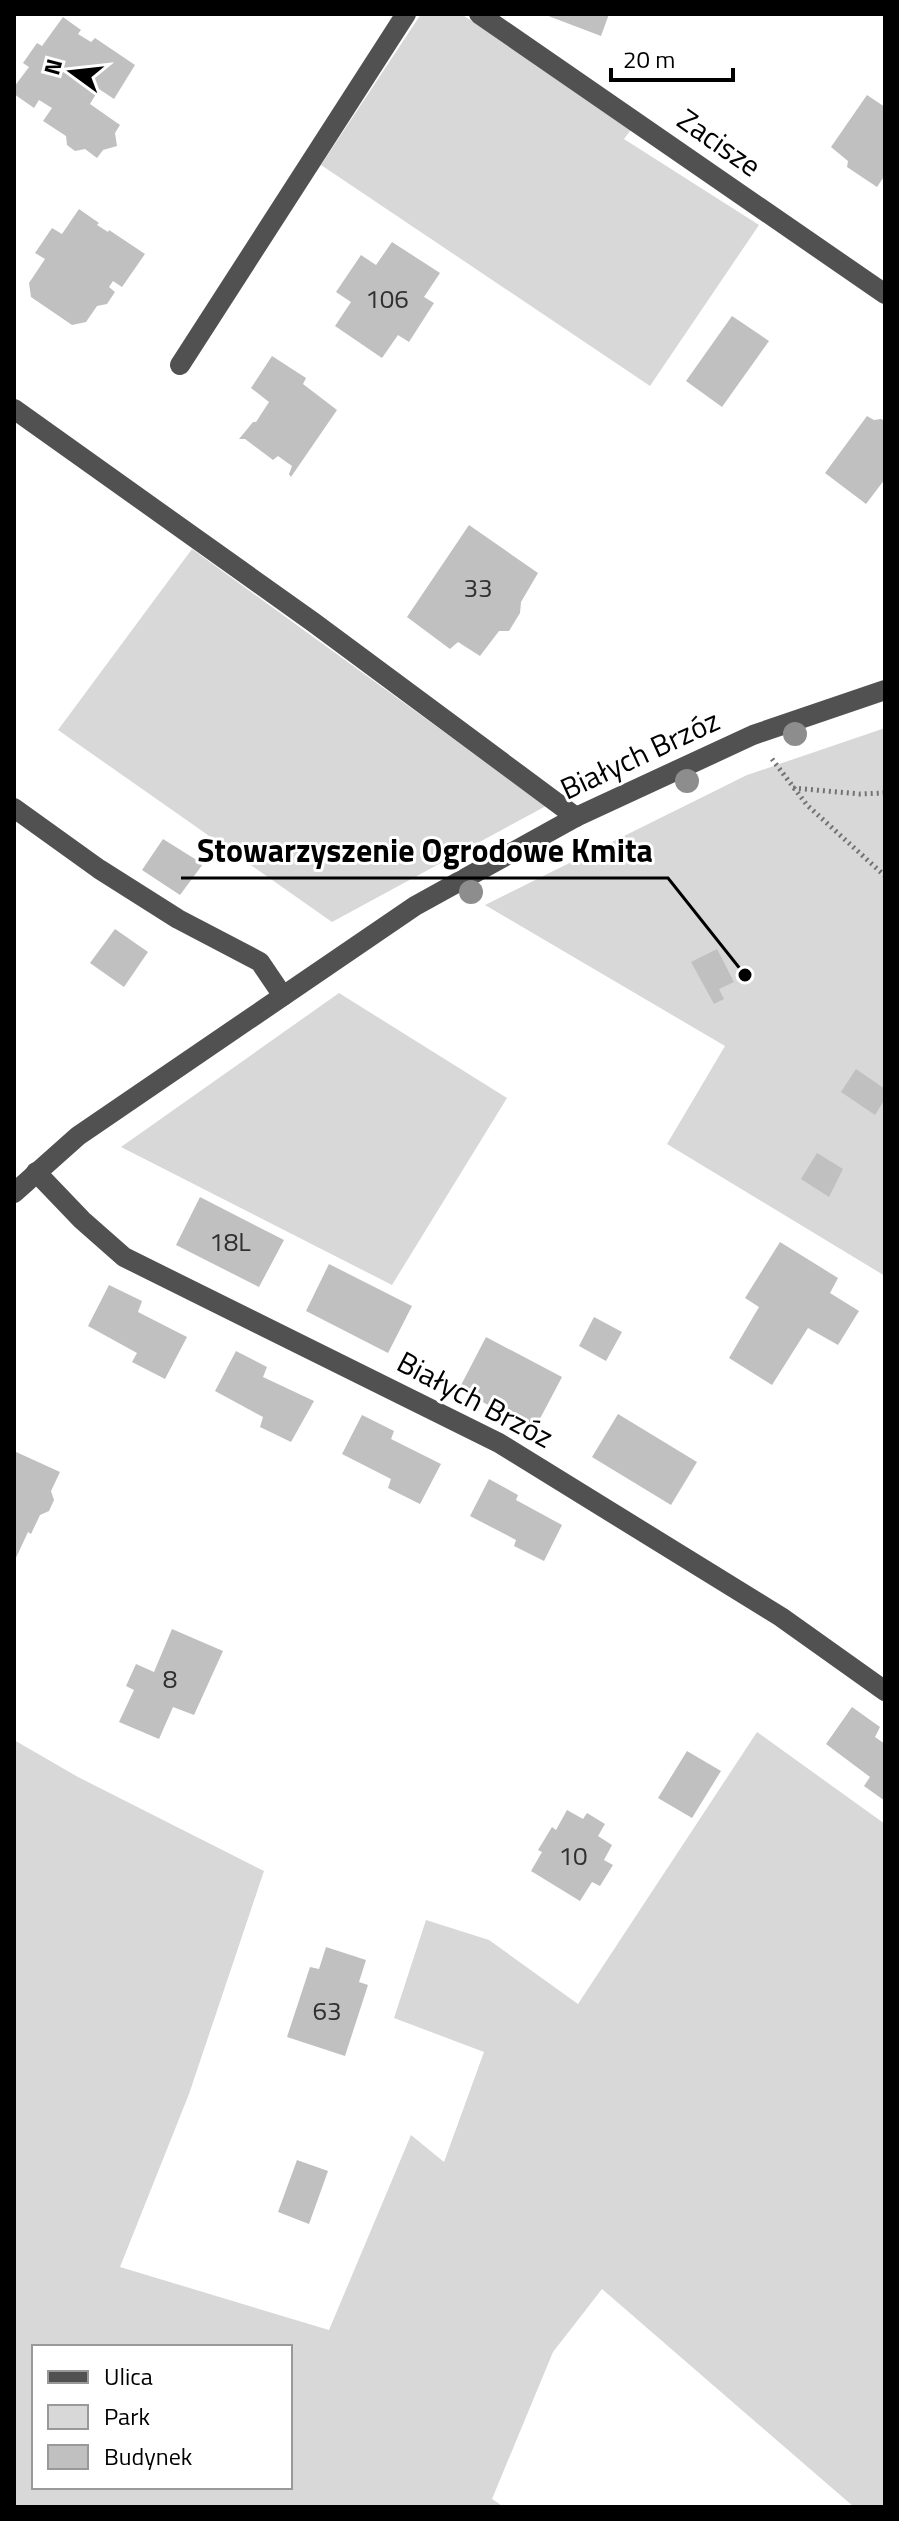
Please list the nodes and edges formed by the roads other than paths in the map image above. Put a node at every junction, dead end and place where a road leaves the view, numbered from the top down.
1 (406, 14) edge
2 (479, 14) edge
3 (885, 294) edge
4 (180, 365) dead end
5 (14, 409) edge
6 (885, 690) edge
7 (14, 808) edge
8 (576, 817) junction
9 (283, 996) junction
10 (36, 1172) junction
11 (14, 1193) edge
12 (885, 1691) edge

1 - 4 street
2 - 3 street, Zacisze
5 - 8 street
6 - 8 street, Białych Brzóz
7 - 9 street
8 - 9 street, Białych Brzóz
9 - 10 street, Białych Brzóz
10 - 11 street, Białych Brzóz
10 - 12 street, Białych Brzóz

